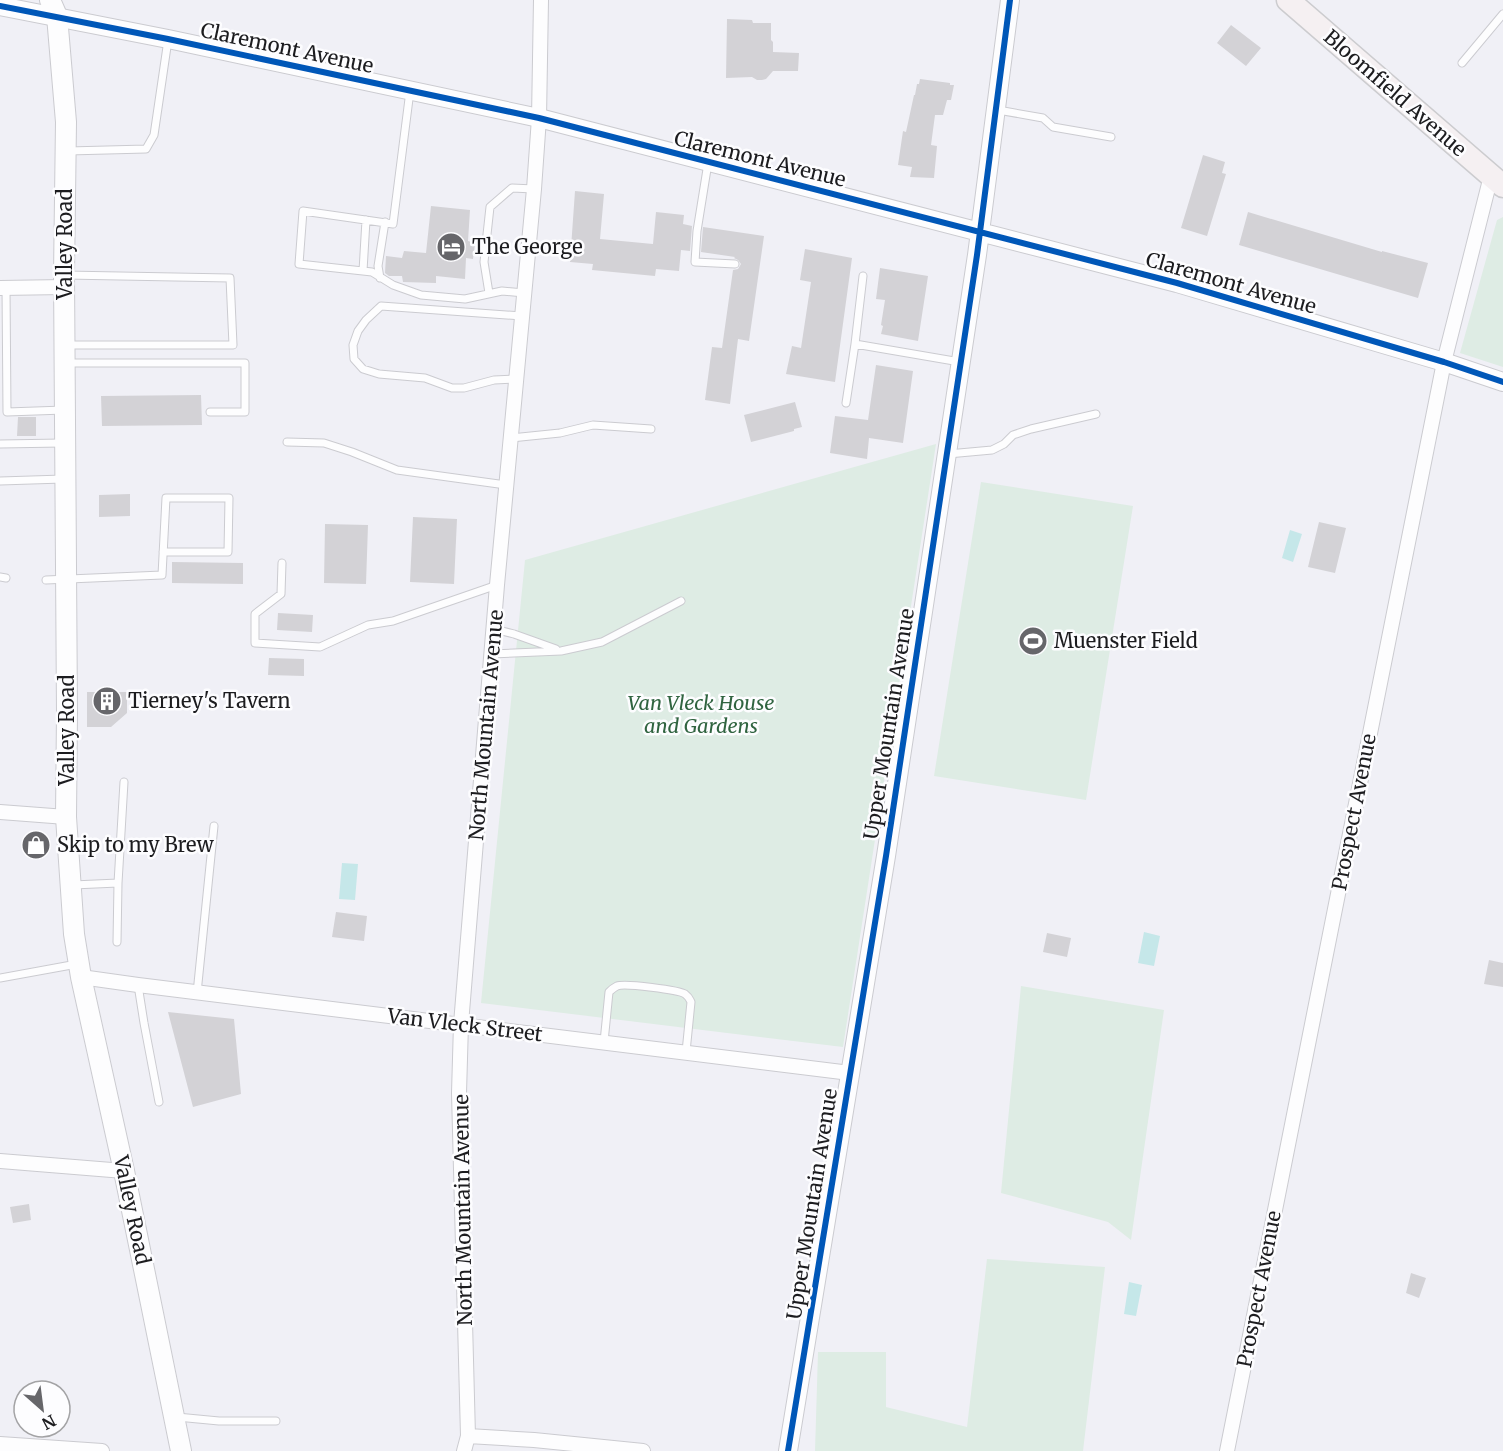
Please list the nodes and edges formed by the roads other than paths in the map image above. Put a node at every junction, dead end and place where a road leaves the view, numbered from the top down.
1 (541, 0) edge
2 (1010, 0) edge
3 (1288, 0) edge
4 (0, 6) edge
5 (54, 8) edge
6 (1503, 14) edge
7 (168, 39) junction
8 (1462, 63) dead end
9 (410, 91) junction
10 (995, 110) junction
11 (539, 118) junction
12 (1111, 137) dead end
13 (66, 151) junction
14 (708, 163) junction
15 (1497, 181) edge
16 (534, 189) junction
17 (366, 220) junction
18 (385, 222) junction
19 (979, 231) junction
20 (735, 264) dead end
21 (363, 271) junction
22 (863, 276) dead end
23 (380, 278) junction
24 (64, 281) junction
25 (3, 288) edge
26 (489, 293) junction
27 (524, 293) junction
28 (522, 316) junction
29 (855, 344) junction
30 (64, 354) junction
31 (960, 362) junction
32 (1444, 362) junction
33 (516, 379) junction
34 (1503, 382) edge
35 (846, 403) dead end
36 (65, 410) junction
37 (210, 411) dead end
38 (1096, 414) dead end
39 (651, 429) dead end
40 (511, 438) junction
41 (287, 442) dead end
42 (65, 443) junction
43 (0, 444) edge
44 (946, 454) junction
45 (66, 479) junction
46 (0, 480) edge
47 (506, 485) junction
48 (164, 552) junction
49 (282, 563) dead end
50 (45, 580) dead end
51 (66, 580) junction
52 (497, 585) junction
53 (681, 602) dead end
54 (494, 629) junction
55 (561, 651) junction
56 (491, 654) junction
57 (124, 782) dead end
58 (0, 812) edge
59 (66, 817) junction
60 (213, 826) dead end
61 (118, 883) junction
62 (70, 885) junction
63 (117, 942) dead end
64 (80, 970) junction
65 (0, 978) edge
66 (138, 986) junction
67 (197, 993) junction
68 (461, 1024) junction
69 (604, 1042) junction
70 (686, 1052) junction
71 (850, 1072) junction
72 (159, 1102) dead end
73 (0, 1161) edge
74 (124, 1171) junction
75 (174, 1417) junction
76 (276, 1421) dead end
77 (468, 1436) junction
78 (0, 1444) edge
79 (102, 1451) edge
80 (182, 1451) edge
81 (464, 1451) edge
82 (643, 1451) edge
83 (788, 1451) edge
84 (1227, 1451) edge

1 - 11 street, North Mountain Avenue
2 - 10 street, Upper Mountain Avenue
3 - 15 main road, Bloomfield Avenue
4 - 5 street, Claremont Avenue
5 - 7 street, Claremont Avenue
5 - 13 main road, Valley Road
6 - 8 lane
7 - 9 street, Claremont Avenue
7 - 13 lane
9 - 11 street, Claremont Avenue
9 - 18 lane
10 - 12 lane
10 - 19 street, Upper Mountain Avenue
11 - 14 street, Claremont Avenue
11 - 16 street, North Mountain Avenue
13 - 24 main road, Valley Road
14 - 19 street, Claremont Avenue
14 - 20 lane
15 - 32 street, Prospect Avenue
16 - 26 lane
16 - 27 street, North Mountain Avenue
17 - 18 lane
17 - 21 lane
17 - 21 lane
18 - 23 lane
19 - 31 street, Upper Mountain Avenue
19 - 32 street, Claremont Avenue
21 - 23 lane
22 - 29 lane
23 - 26 lane
24 - 25 street
24 - 30 main road, Valley Road
24 - 30 lane
25 - 36 lane
26 - 27 lane
27 - 28 street, North Mountain Avenue
28 - 33 street, North Mountain Avenue
28 - 33 lane
29 - 31 lane
29 - 35 lane
30 - 36 main road, Valley Road
30 - 37 lane
31 - 44 street, Upper Mountain Avenue
32 - 34 street, Claremont Avenue
32 - 84 street, Prospect Avenue
33 - 40 street, North Mountain Avenue
36 - 42 main road, Valley Road
38 - 44 lane
39 - 40 lane
40 - 47 street, North Mountain Avenue
41 - 47 lane
42 - 43 lane
42 - 45 main road, Valley Road
44 - 71 street, Upper Mountain Avenue
45 - 46 lane
45 - 51 main road, Valley Road
47 - 52 street, North Mountain Avenue
48 - 48 lane
48 - 51 lane
49 - 52 lane
50 - 51 lane
51 - 59 main road, Valley Road
52 - 54 street, North Mountain Avenue
53 - 55 lane
54 - 55 lane
54 - 56 street, North Mountain Avenue
55 - 56 lane
56 - 68 street, North Mountain Avenue
57 - 61 lane
58 - 59 street
59 - 62 main road, Valley Road
60 - 67 lane
61 - 62 lane
61 - 63 lane
62 - 64 main road, Valley Road
64 - 65 lane
64 - 66 street, Van Vleck Street
64 - 74 main road, Valley Road
66 - 67 street, Van Vleck Street
66 - 72 lane
67 - 68 street, Van Vleck Street
68 - 69 street, Van Vleck Street
68 - 77 street, North Mountain Avenue
69 - 70 street, Van Vleck Street
69 - 70 lane
70 - 71 street, Van Vleck Street
71 - 83 street, Upper Mountain Avenue
73 - 74 street
74 - 75 main road, Valley Road
75 - 76 lane
75 - 80 main road, Valley Road
77 - 81 street, North Mountain Avenue
77 - 82 street
78 - 79 street

